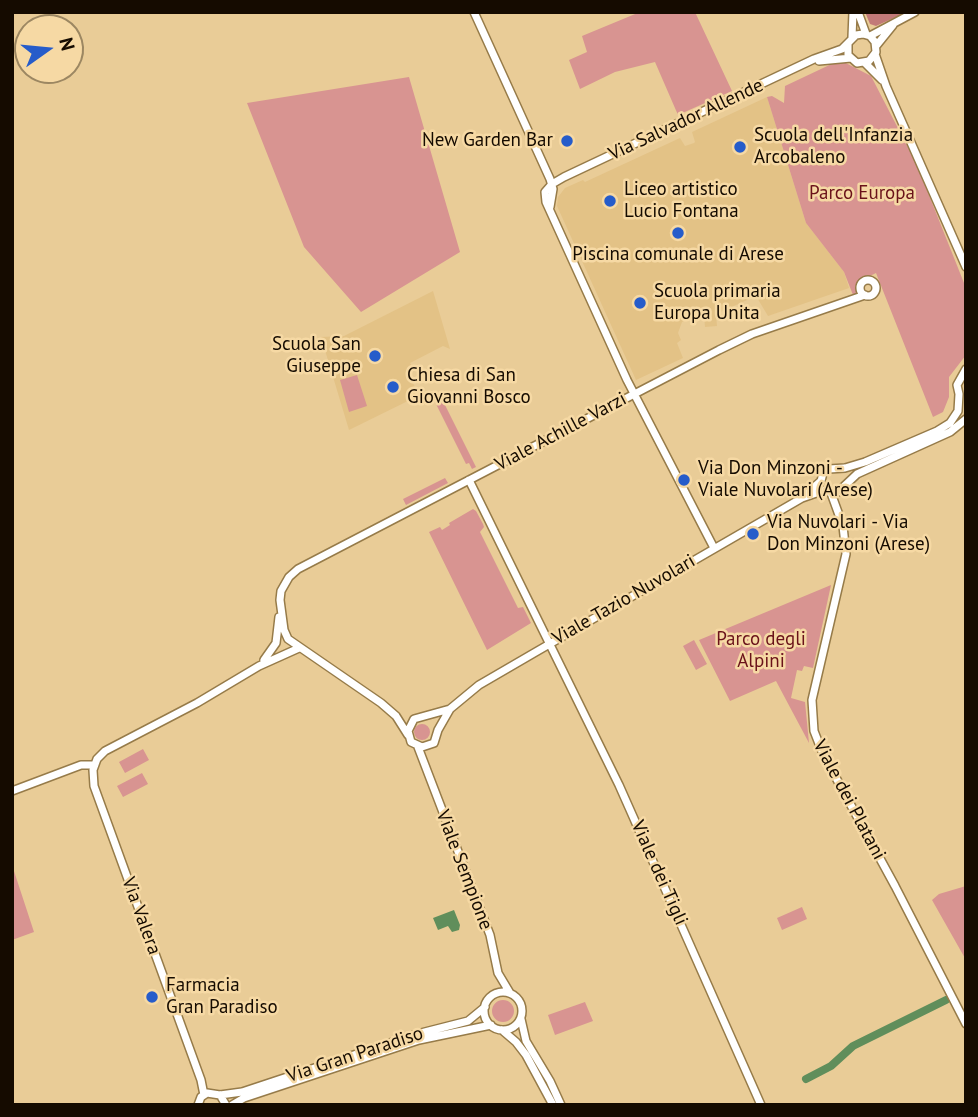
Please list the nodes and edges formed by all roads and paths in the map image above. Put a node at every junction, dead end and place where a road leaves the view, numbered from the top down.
1 (474, 12) edge
2 (855, 12) edge
3 (915, 12) edge
4 (896, 22) junction
5 (868, 35) junction
6 (850, 40) junction
7 (876, 50) junction
8 (851, 58) junction
9 (865, 63) junction
10 (801, 65) junction
11 (886, 86) junction
12 (550, 187) junction
13 (966, 267) edge
14 (865, 295) dead end
15 (966, 369) edge
16 (634, 394) junction
17 (959, 394) junction
18 (966, 402) edge
19 (966, 419) edge
20 (966, 427) edge
21 (953, 431) junction
22 (837, 469) junction
23 (470, 480) junction
24 (821, 481) junction
25 (843, 487) junction
26 (828, 491) junction
27 (802, 498) junction
28 (841, 519) junction
29 (714, 548) junction
30 (280, 600) junction
31 (288, 639) junction
32 (276, 643) junction
33 (551, 643) junction
34 (299, 648) junction
35 (259, 666) junction
36 (450, 709) junction
37 (396, 716) junction
38 (426, 717) junction
39 (414, 719) junction
40 (438, 730) junction
41 (408, 735) junction
42 (430, 746) junction
43 (418, 747) junction
44 (94, 765) junction
45 (427, 769) junction
46 (12, 791) edge
47 (498, 973) junction
48 (510, 993) junction
49 (492, 995) junction
50 (485, 1007) junction
51 (520, 1019) junction
52 (966, 1024) edge
53 (491, 1025) junction
54 (502, 1030) junction
55 (195, 1066) junction
56 (218, 1094) junction
57 (204, 1095) junction
58 (198, 1104) edge
59 (226, 1105) edge
60 (232, 1105) edge
61 (553, 1105) edge
62 (561, 1105) edge
63 (761, 1105) edge

1 - 12 street
2 - 5 street
2 - 6 street
3 - 4 street
4 - 5 street
4 - 7 street
5 - 6 street
5 - 7 street
6 - 8 street
6 - 10 street, Via Salvador Allende
7 - 9 street
7 - 11 street
8 - 9 street
8 - 10 street, Via Salvador Allende
9 - 11 street
10 - 12 street, Via Salvador Allende
11 - 13 street
12 - 16 street
14 - 16 street, Viale Achille Varzi
15 - 17 street
16 - 23 street, Viale Achille Varzi
16 - 29 street
17 - 18 street
17 - 22 street
19 - 21 street
20 - 21 street
21 - 25 street
22 - 24 street
22 - 25 street
23 - 30 street, Viale Achille Varzi
23 - 33 street, Viale dei Tigli
24 - 26 street
24 - 27 street, Viale Tazio Nuvolari
25 - 26 street
25 - 28 street, Viale dei Platani
26 - 27 street, Viale Tazio Nuvolari
26 - 28 street, Viale dei Platani
27 - 29 street, Viale Tazio Nuvolari
28 - 52 street, Viale dei Platani
29 - 33 street, Viale Tazio Nuvolari
30 - 31 street
30 - 32 street, Viale Achille Varzi
31 - 32 street
31 - 34 street
32 - 35 street
33 - 36 street, Viale Tazio Nuvolari
33 - 63 street, Viale dei Tigli
34 - 35 street
34 - 37 street
35 - 44 street
36 - 38 street, Viale Tazio Nuvolari
36 - 40 street, Viale Tazio Nuvolari
37 - 39 street
37 - 41 street
38 - 39 street
38 - 40 street
39 - 41 street
40 - 42 street
41 - 43 street
42 - 43 street
42 - 45 street, Viale Sempione
43 - 45 street, Viale Sempione
44 - 46 street
44 - 55 street, Via Valera
45 - 47 street, Viale Sempione
47 - 48 street, Viale Sempione
47 - 49 street, Viale Sempione
48 - 49 street
48 - 51 street
49 - 50 street
50 - 53 street
50 - 56 street, Via Gran Paradiso
51 - 54 street
51 - 62 street
53 - 54 street
53 - 60 street, Via Gran Paradiso
54 - 61 street
55 - 56 street, Via Valera
55 - 57 street, Via Valera
56 - 57 street, Via Gran Paradiso
56 - 59 street, Via Valera
57 - 58 street

